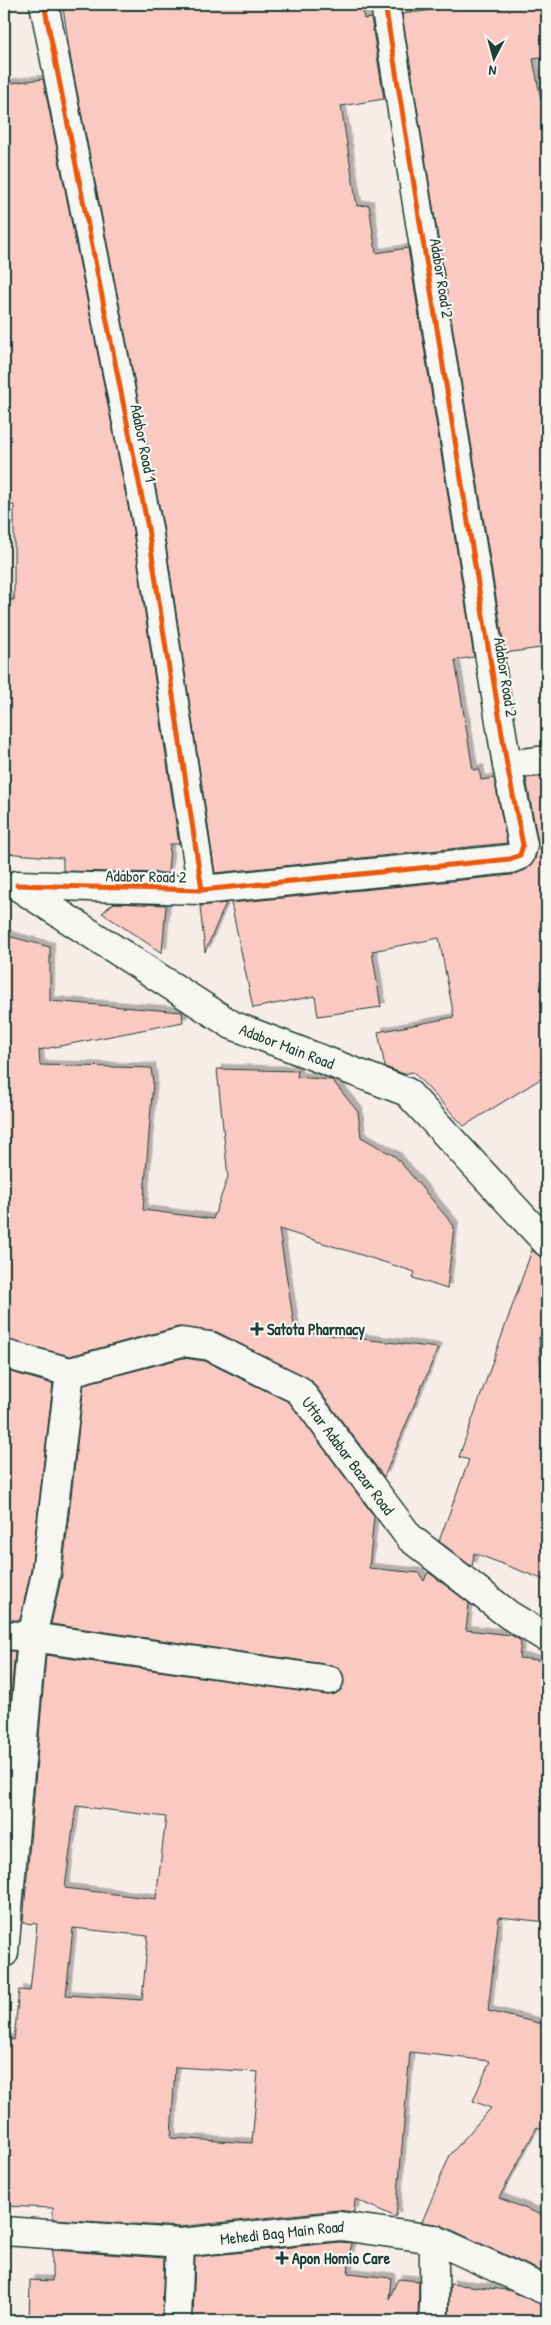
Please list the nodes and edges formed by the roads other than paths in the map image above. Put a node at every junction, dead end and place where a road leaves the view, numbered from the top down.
1 (44, 4) edge
2 (385, 4) edge
3 (547, 760) edge
4 (507, 765) junction
5 (10, 879) edge
6 (202, 890) junction
7 (547, 1243) edge
8 (4, 1354) edge
9 (70, 1372) junction
10 (4, 1635) edge
11 (32, 1637) junction
12 (547, 1638) edge
13 (329, 1680) dead end
14 (4, 1953) edge
15 (4, 2231) edge
16 (434, 2239) junction
17 (180, 2243) junction
18 (547, 2291) edge
19 (177, 2321) edge
20 (433, 2321) edge

1 - 6 street, Adabor Road 1
2 - 4 street, Adabor Road 2
3 - 4 street
4 - 6 street, Adabor Road 2
5 - 6 street, Adabor Road 2
5 - 7 street, Adabor Main Road
8 - 9 street
9 - 11 street
9 - 12 street, Uttar Adabar Bazar Road
10 - 11 street
11 - 13 street
11 - 14 street
15 - 17 street, Mehedi Bag Main Road
16 - 17 street, Mehedi Bag Main Road
16 - 18 street, Mehedi Bag Main Road
16 - 20 street
17 - 19 street

